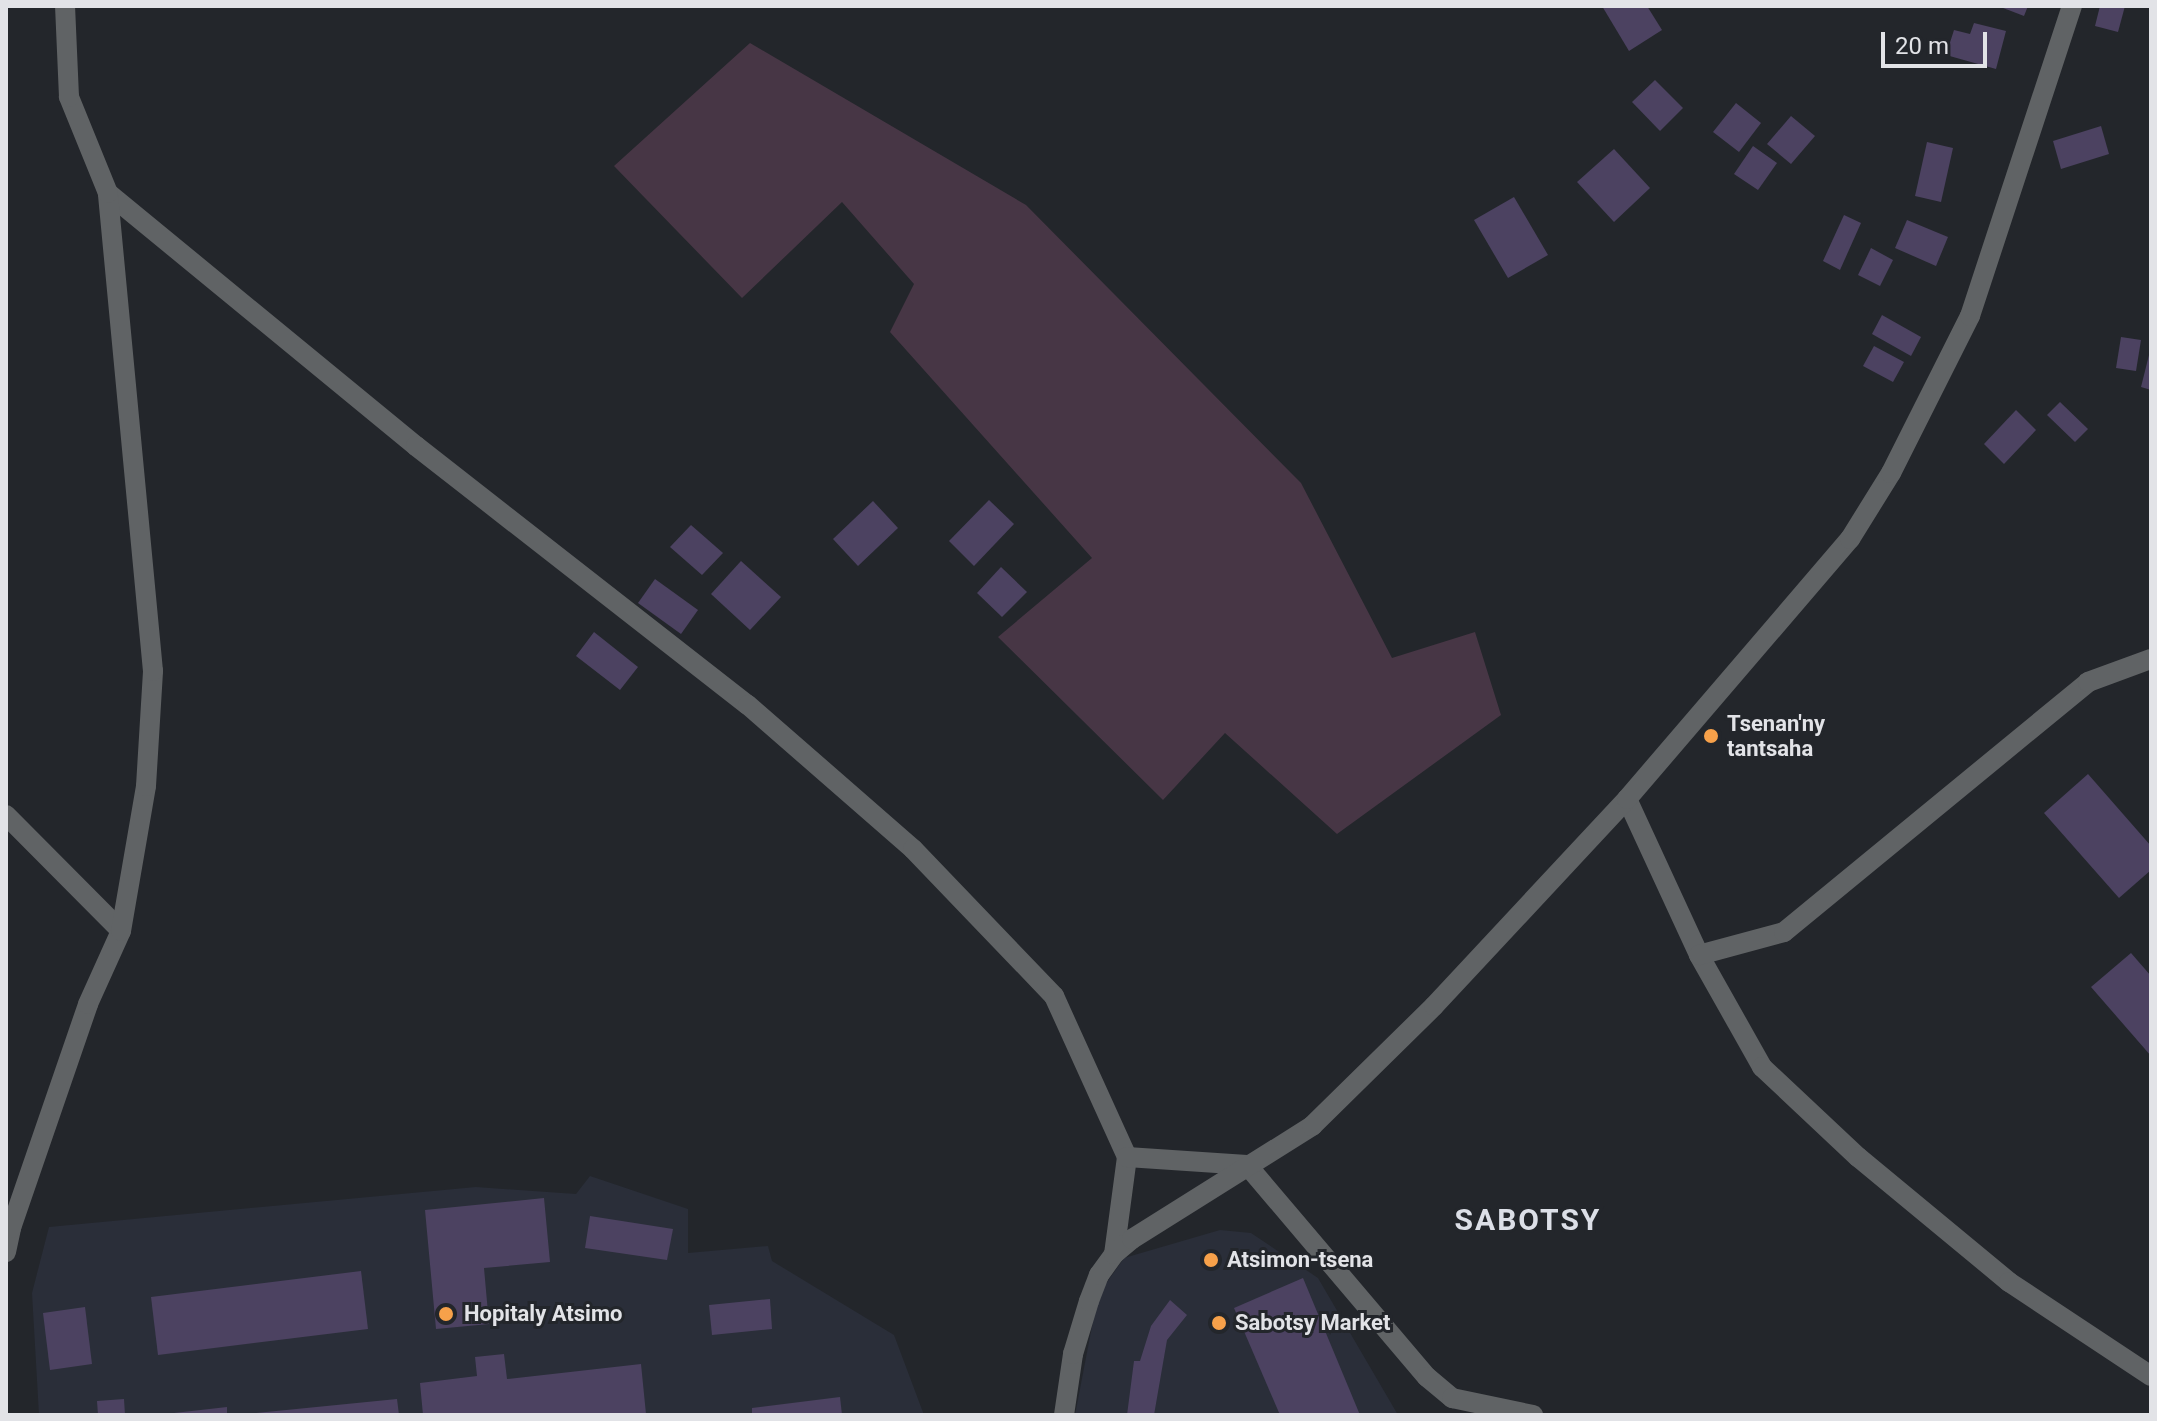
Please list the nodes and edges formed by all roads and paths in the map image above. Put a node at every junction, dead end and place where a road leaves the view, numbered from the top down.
1 (65, 6) edge
2 (2072, 6) edge
3 (108, 193) junction
4 (2151, 659) edge
5 (1627, 799) junction
6 (6, 815) edge
7 (121, 931) junction
8 (1699, 955) junction
9 (1127, 1157) junction
10 (1247, 1165) junction
11 (6, 1252) edge
12 (1114, 1254) junction
13 (2151, 1376) edge
14 (1064, 1415) edge
15 (1533, 1415) edge

1 - 3 street
2 - 5 street
3 - 7 street
3 - 9 street
4 - 8 street
5 - 8 street
5 - 10 street
6 - 7 street
7 - 11 street
8 - 13 street
9 - 10 street
9 - 12 street
10 - 12 street
10 - 15 street
12 - 14 street

